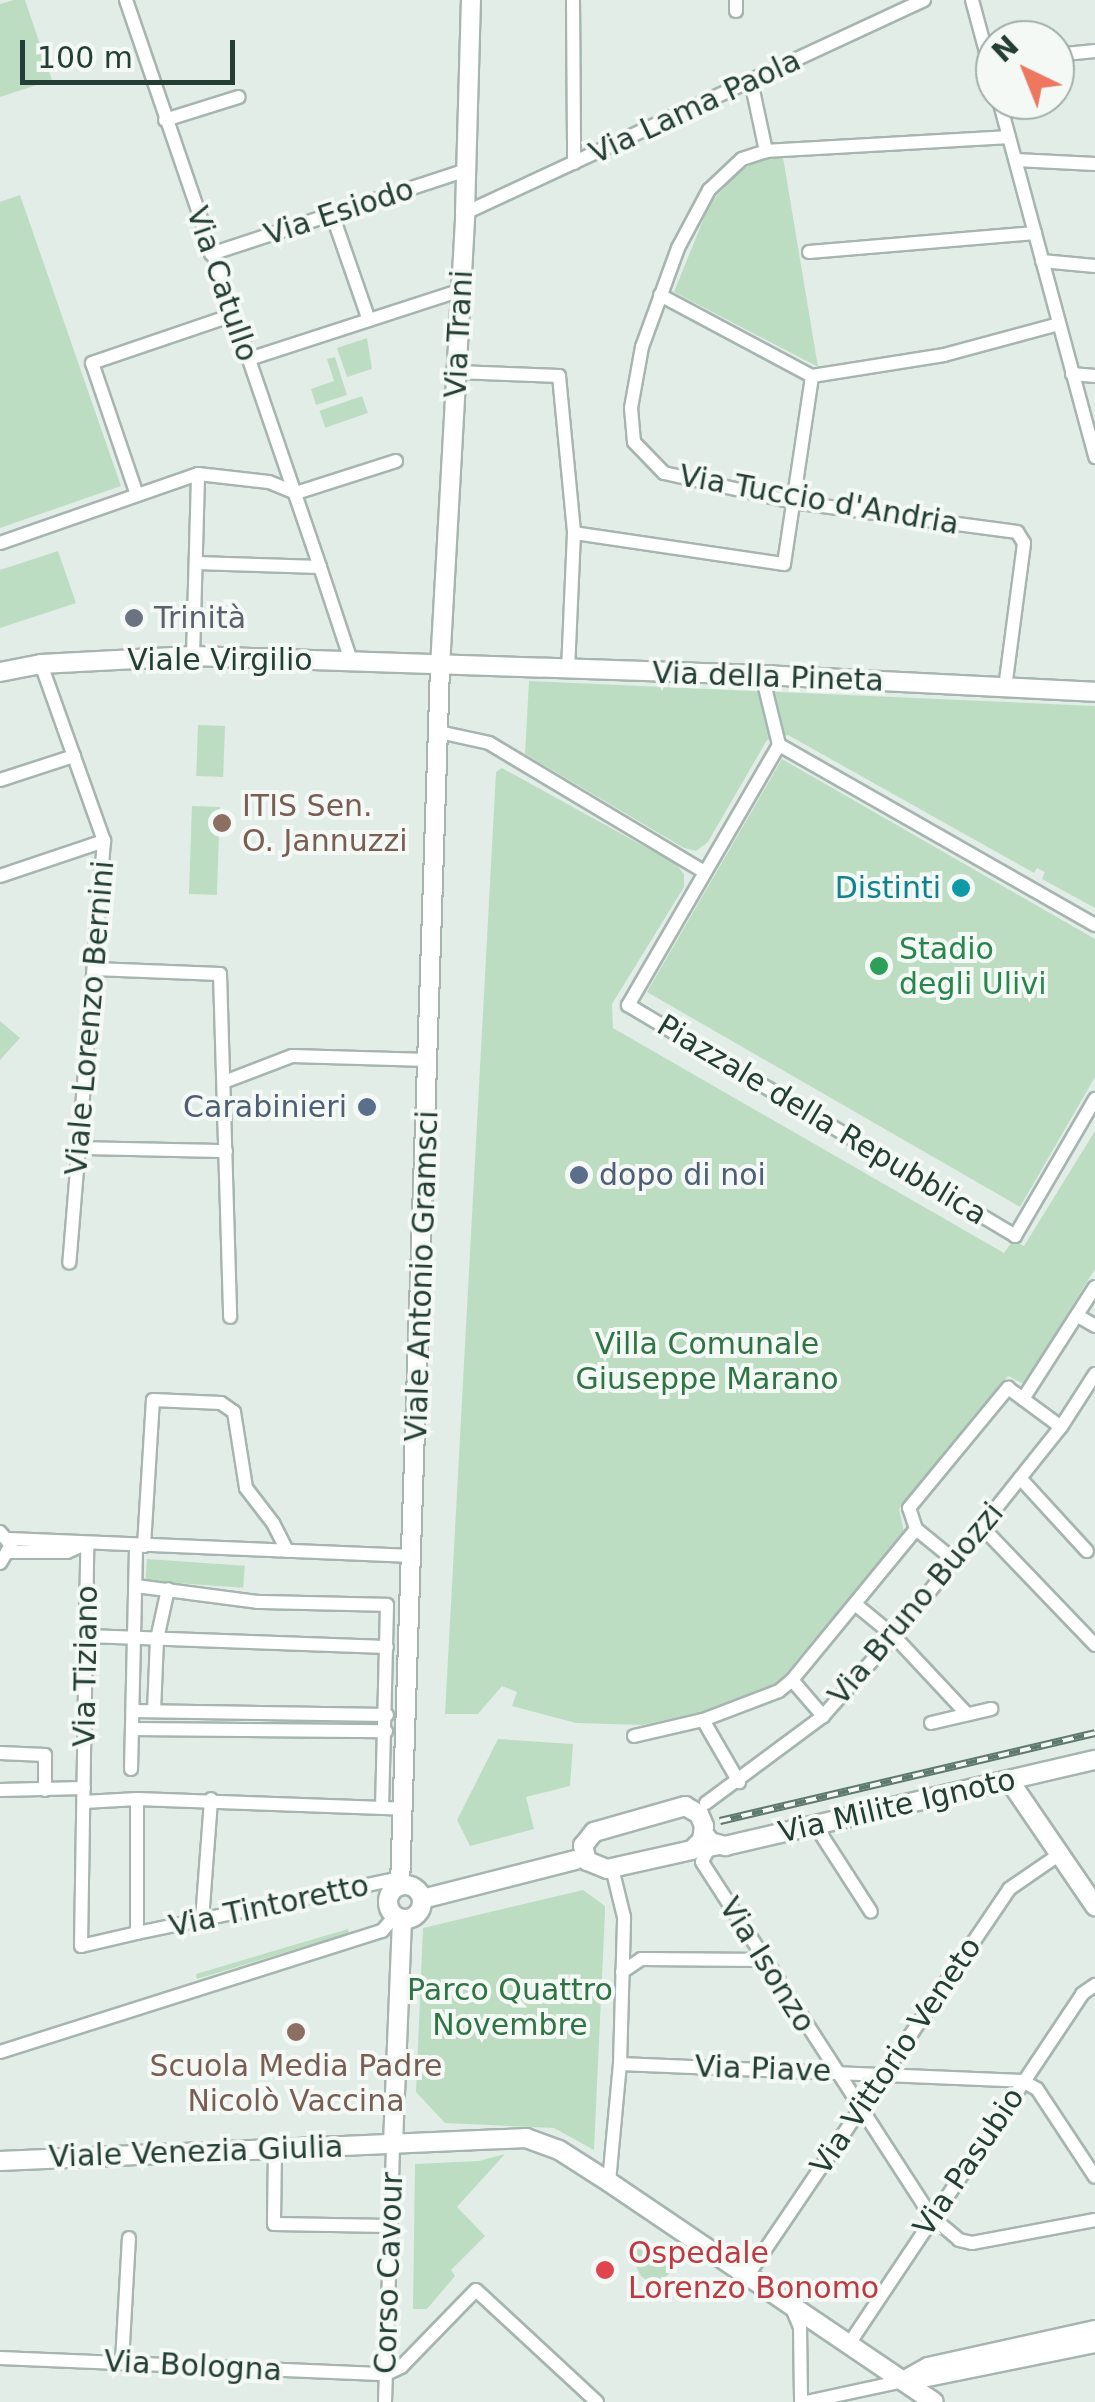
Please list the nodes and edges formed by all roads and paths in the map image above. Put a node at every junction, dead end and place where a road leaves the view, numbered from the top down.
1 (126, 0) edge
2 (470, 0) edge
3 (573, 0) edge
4 (924, 0) edge
5 (750, 80) junction
6 (239, 97) dead end
7 (166, 120) junction
8 (1005, 120) edge
9 (1009, 136) junction
10 (766, 151) junction
11 (1016, 160) junction
12 (574, 163) junction
13 (1095, 164) edge
14 (467, 170) junction
15 (465, 213) junction
16 (332, 214) junction
17 (1035, 233) junction
18 (810, 252) dead end
19 (211, 254) junction
20 (1042, 261) junction
21 (1095, 266) edge
22 (461, 290) junction
23 (660, 295) junction
24 (233, 315) junction
25 (369, 320) junction
26 (1059, 324) junction
27 (249, 360) junction
28 (457, 372) junction
29 (1072, 374) junction
30 (812, 376) junction
31 (1095, 376) edge
32 (1095, 457) edge
33 (396, 460) dead end
34 (198, 474) junction
35 (296, 493) junction
36 (137, 495) junction
37 (793, 502) junction
38 (574, 533) junction
39 (0, 543) edge
40 (196, 563) junction
41 (320, 567) junction
42 (193, 656) junction
43 (351, 660) junction
44 (41, 664) junction
45 (440, 667) junction
46 (568, 670) junction
47 (0, 672) edge
48 (762, 675) junction
49 (1005, 688) junction
50 (1095, 692) edge
51 (439, 732) junction
52 (779, 746) junction
53 (74, 756) junction
54 (0, 780) edge
55 (104, 841) junction
56 (703, 871) junction
57 (0, 876) edge
58 (1095, 925) edge
59 (94, 969) junction
60 (428, 1060) junction
61 (224, 1082) junction
62 (1095, 1100) edge
63 (80, 1148) junction
64 (226, 1151) junction
65 (70, 1264) dead end
66 (1095, 1287) edge
67 (1078, 1316) junction
68 (230, 1317) dead end
69 (1095, 1326) edge
70 (1095, 1374) edge
71 (1023, 1399) junction
72 (1060, 1427) junction
73 (1020, 1478) junction
74 (981, 1526) junction
75 (916, 1528) junction
76 (87, 1542) junction
77 (140, 1546) junction
78 (5, 1549) edge
79 (287, 1551) junction
80 (1087, 1551) dead end
81 (413, 1556) junction
82 (954, 1560) junction
83 (0, 1578) edge
84 (136, 1586) junction
85 (168, 1590) junction
86 (855, 1604) junction
87 (86, 1636) junction
88 (894, 1636) junction
89 (134, 1638) junction
90 (157, 1639) junction
91 (1095, 1645) edge
92 (387, 1647) junction
93 (792, 1680) junction
94 (991, 1709) dead end
95 (133, 1711) junction
96 (154, 1711) junction
97 (967, 1714) junction
98 (823, 1716) junction
99 (703, 1720) junction
100 (387, 1723) junction
101 (931, 1723) dead end
102 (408, 1724) junction
103 (132, 1729) junction
104 (634, 1736) dead end
105 (0, 1753) edge
106 (1095, 1760) edge
107 (132, 1769) dead end
108 (1009, 1780) junction
109 (739, 1782) junction
110 (0, 1790) edge
111 (45, 1790) junction
112 (84, 1795) junction
113 (137, 1799) junction
114 (211, 1799) junction
115 (382, 1806) junction
116 (404, 1809) junction
117 (700, 1809) junction
118 (815, 1825) junction
119 (696, 1850) junction
120 (1060, 1854) junction
121 (582, 1858) junction
122 (612, 1868) junction
123 (400, 1882) junction
124 (424, 1898) junction
125 (1095, 1906) edge
126 (871, 1912) dead end
127 (398, 1917) junction
128 (202, 1920) junction
129 (137, 1933) junction
130 (764, 1960) junction
131 (622, 1972) junction
132 (1095, 1985) edge
133 (0, 2052) edge
134 (620, 2064) junction
135 (835, 2072) junction
136 (884, 2073) junction
137 (1024, 2081) junction
138 (859, 2110) junction
139 (393, 2144) junction
140 (274, 2149) junction
141 (0, 2161) edge
142 (1095, 2177) edge
143 (609, 2182) junction
144 (932, 2217) junction
145 (1095, 2220) edge
146 (390, 2226) junction
147 (129, 2238) dead end
148 (748, 2275) junction
149 (790, 2304) junction
150 (1095, 2330) edge
151 (1095, 2343) edge
152 (849, 2344) junction
153 (0, 2358) edge
154 (122, 2362) junction
155 (960, 2373) junction
156 (386, 2374) junction
157 (903, 2381) junction
158 (385, 2402) edge
159 (598, 2402) edge
160 (804, 2402) edge
161 (934, 2402) edge
162 (945, 2402) edge

1 - 7 street, Via Catullo
2 - 14 main road, Via Trani
3 - 12 street
4 - 5 street, Via Lama Paola
5 - 10 street
5 - 12 street, Via Lama Paola
6 - 7 street
7 - 19 street, Via Catullo
8 - 9 street
9 - 10 street
9 - 11 street
10 - 23 street, Via Tuccio d'Andria
11 - 13 street
11 - 17 street
12 - 15 street, Via Lama Paola
14 - 15 main road, Via Trani
14 - 16 street, Via Esiodo
15 - 22 main road, Via Trani
16 - 19 street, Via Esiodo
16 - 25 street
17 - 18 street
17 - 20 street
19 - 24 street, Via Catullo
20 - 21 street
20 - 26 street
22 - 25 street
22 - 28 main road, Via Trani
23 - 30 street
23 - 37 street, Via Tuccio d'Andria
24 - 27 street, Via Catullo
24 - 36 street
25 - 27 street
26 - 29 street
26 - 30 street
27 - 35 street, Via Catullo
28 - 38 street
28 - 45 main road, Via Trani
29 - 31 street
29 - 32 street
30 - 37 street
33 - 35 street
34 - 35 street
34 - 36 street
34 - 40 street
35 - 41 street, Via Catullo
36 - 39 street
37 - 38 street
37 - 49 street, Via Tuccio d'Andria
38 - 46 street
40 - 41 street
40 - 42 street
41 - 43 street, Via Catullo
42 - 43 main road, Viale Virgilio
42 - 44 main road, Viale Virgilio
43 - 45 main road, Viale Virgilio
44 - 47 main road, Viale Virgilio
44 - 53 street, Viale Lorenzo Bernini
45 - 46 main road, Via della Pineta
45 - 51 main road, Viale Antonio Gramsci
46 - 48 main road, Via della Pineta
48 - 49 main road, Via della Pineta
48 - 52 street
49 - 50 main road, Via della Pineta
51 - 56 street
51 - 60 main road, Viale Antonio Gramsci
52 - 56 street
52 - 58 street
53 - 54 street
53 - 55 street, Viale Lorenzo Bernini
55 - 57 street
55 - 59 street, Viale Lorenzo Bernini
56 - 62 street, Piazzale della Repubblica
59 - 61 street
59 - 63 street, Viale Lorenzo Bernini
60 - 61 street
60 - 81 main road, Viale Antonio Gramsci
61 - 64 street
63 - 64 street
63 - 65 street, Viale Lorenzo Bernini
64 - 68 street
66 - 67 street
67 - 69 street
67 - 71 street
70 - 72 street, Via Bruno Buozzi
71 - 72 street
71 - 75 street
72 - 73 street, Via Bruno Buozzi
73 - 74 street, Via Bruno Buozzi
73 - 80 street
74 - 82 street, Via Bruno Buozzi
74 - 91 street
75 - 82 street
75 - 86 street
76 - 77 street
76 - 78 street
76 - 87 street, Via Tiziano
77 - 79 street
77 - 79 street
77 - 84 street
78 - 83 street
79 - 81 street
81 - 102 main road, Viale Antonio Gramsci
82 - 88 street, Via Bruno Buozzi
84 - 85 street
84 - 89 street
85 - 90 street
85 - 92 street
86 - 88 street
86 - 93 street
87 - 89 street
87 - 112 street, Via Tiziano
88 - 97 street
88 - 98 street, Via Bruno Buozzi
89 - 90 street
89 - 95 street
90 - 92 street
90 - 96 street
92 - 100 street
93 - 98 street
93 - 99 street
94 - 97 street
95 - 96 street
95 - 103 street
96 - 100 street
97 - 101 street
98 - 109 street, Via Bruno Buozzi
99 - 104 street
99 - 109 street
100 - 102 street
100 - 103 street
100 - 115 street
102 - 116 main road, Viale Antonio Gramsci
103 - 107 street
105 - 111 street
106 - 108 main road, Via Milite Ignoto
108 - 118 main road, Via Milite Ignoto
108 - 120 main road
109 - 117 street, Via Bruno Buozzi
110 - 111 street
111 - 112 street
112 - 113 street
112 - 129 street, Via Tiziano
113 - 114 street
113 - 129 street
114 - 115 street
114 - 128 street
115 - 116 street
116 - 123 main road, Viale Antonio Gramsci
117 - 119 main road
117 - 121 main road, Via Bruno Buozzi
118 - 119 main road, Via Milite Ignoto
118 - 126 street
119 - 122 main road
119 - 130 street, Via Isonzo
120 - 125 main road
120 - 136 street, Via Vittorio Veneto
121 - 122 main road
121 - 124 main road
122 - 131 street
123 - 124 main road
123 - 127 main road
123 - 128 street, Via Tintoretto
124 - 127 main road
127 - 133 street
127 - 139 main road
128 - 129 street, Via Tintoretto
130 - 131 street
130 - 135 street, Via Isonzo
131 - 134 street
132 - 137 street, Via Pasubio
134 - 135 street, Via Piave
134 - 143 street
135 - 136 street, Via Piave
135 - 138 street, Via Isonzo
136 - 137 street, Via Piave
136 - 138 street, Via Vittorio Veneto
137 - 142 street
137 - 144 street, Via Pasubio
138 - 144 street, Via Isonzo
138 - 148 street, Via Vittorio Veneto
139 - 140 main road, Viale Venezia Giulia
139 - 143 main road, Viale Venezia Giulia
139 - 146 street, Corso Cavour
140 - 141 main road, Viale Venezia Giulia
140 - 146 street
143 - 148 main road, Viale Venezia Giulia
144 - 145 street
144 - 152 street, Via Pasubio
146 - 156 street, Corso Cavour
147 - 154 street
148 - 149 main road, Viale Venezia Giulia
149 - 152 main road, Viale Venezia Giulia
149 - 160 street
150 - 157 main road
151 - 155 main road
152 - 157 main road, Viale Venezia Giulia
153 - 154 street, Via Bologna
154 - 156 street, Via Bologna
155 - 157 main road
155 - 162 main road
156 - 158 street, Corso Cavour
156 - 159 street
157 - 160 street
157 - 161 main road, Viale Venezia Giulia

